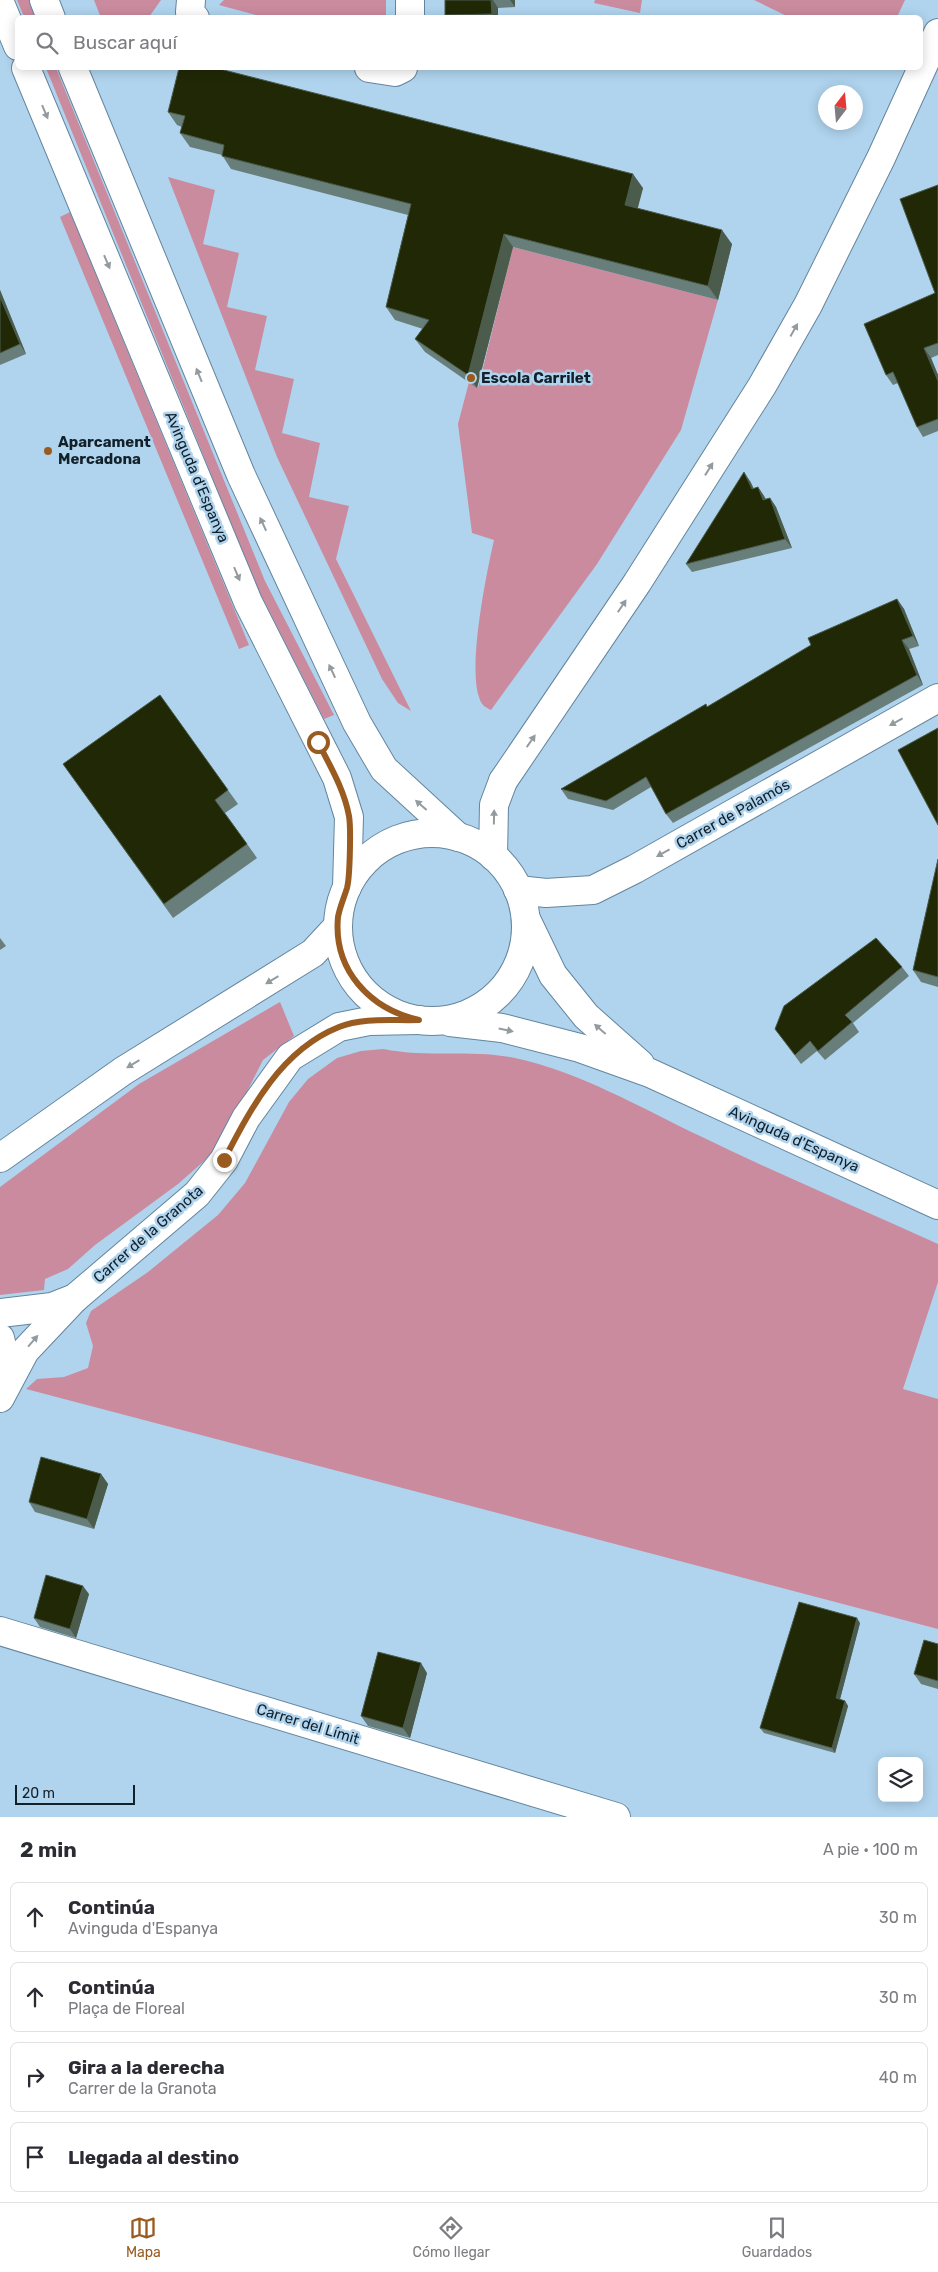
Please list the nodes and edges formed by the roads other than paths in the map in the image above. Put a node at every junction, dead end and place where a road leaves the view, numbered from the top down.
1 (44, 0) edge
2 (191, 0) edge
3 (410, 0) edge
4 (0, 3) edge
5 (50, 15) edge
6 (192, 15) edge
7 (410, 15) edge
8 (938, 33) edge
9 (15, 39) edge
10 (923, 66) edge
11 (27, 70) edge
12 (74, 70) edge
13 (382, 70) edge
14 (399, 70) edge
15 (921, 70) edge
16 (938, 698) edge
17 (458, 837) junction
18 (493, 856) junction
19 (348, 887) junction
20 (518, 890) junction
21 (526, 919) junction
22 (338, 926) junction
23 (430, 1021) junction
24 (650, 1073) junction
25 (0, 1158) edge
26 (938, 1205) edge
27 (75, 1298) junction
28 (12, 1312) edge
29 (0, 1338) edge
30 (0, 1382) edge
31 (0, 1398) edge
32 (0, 1631) edge
33 (616, 1817) edge

1 - 5 street
2 - 6 street
3 - 7 street
4 - 9 street
10 -> 8 street
11 -> 19 street, Avinguda d'Espanya
17 -> 12 street
13 - 14 street
18 -> 15 street
16 -> 20 street, Carrer de Palamós
17 - 18 street
17 - 19 street
18 - 20 street
19 - 22 street
20 - 21 street
21 - 23 street
24 -> 21 street, Avinguda d'Espanya
22 - 23 street
22 -> 25 street
23 -> 24 street, Avinguda d'Espanya
23 - 27 street, Carrer de la Granota
24 - 26 street, Avinguda d'Espanya
27 - 28 street, Carrer de la Granota
31 -> 27 street, Carrer de la Granota
29 - 30 street
32 - 33 street, Carrer del Límit

